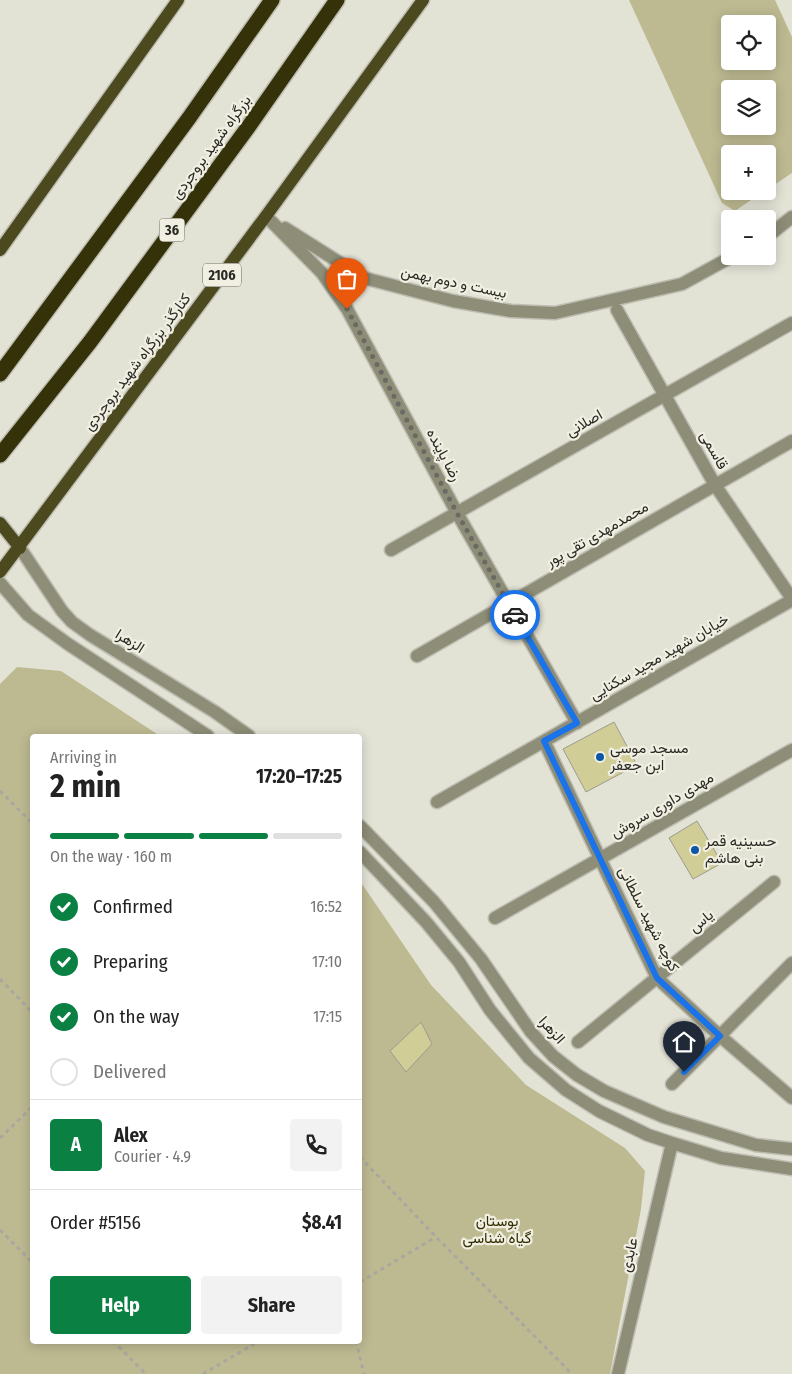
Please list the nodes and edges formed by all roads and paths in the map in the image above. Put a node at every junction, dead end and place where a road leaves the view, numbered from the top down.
1 (178, 0) edge
2 (272, 0) edge
3 (337, 0) edge
4 (423, 0) edge
5 (266, 216) junction
6 (792, 217) edge
7 (776, 230) edge
8 (0, 250) edge
9 (721, 263) edge
10 (617, 310) dead end
11 (792, 324) edge
12 (0, 374) edge
13 (665, 395) junction
14 (792, 441) edge
15 (0, 454) edge
16 (715, 485) junction
17 (457, 513) junction
18 (3, 527) edge
19 (20, 548) junction
20 (391, 550) dead end
21 (0, 572) edge
22 (0, 583) edge
23 (792, 600) edge
24 (508, 603) junction
25 (417, 656) dead end
26 (577, 723) junction
27 (205, 734) edge
28 (246, 734) edge
29 (544, 741) junction
30 (792, 750) edge
31 (0, 791) edge
32 (437, 802) dead end
33 (30, 820) edge
34 (362, 828) edge
35 (362, 854) edge
36 (600, 859) junction
37 (774, 882) dead end
38 (495, 918) dead end
39 (792, 963) edge
40 (657, 978) junction
41 (0, 979) edge
42 (30, 1010) edge
43 (720, 1036) junction
44 (578, 1042) dead end
45 (672, 1084) dead end
46 (792, 1098) edge
47 (30, 1109) edge
48 (0, 1138) edge
49 (672, 1143) junction
50 (792, 1149) edge
51 (362, 1160) edge
52 (792, 1169) edge
53 (0, 1230) edge
54 (436, 1237) junction
55 (30, 1260) edge
56 (362, 1281) edge
57 (116, 1344) edge
58 (254, 1344) edge
59 (357, 1344) edge
60 (146, 1374) edge
61 (203, 1374) edge
62 (364, 1374) edge
63 (572, 1374) edge
64 (618, 1374) edge

1 - 8 main road
2 - 12 highway
3 - 15 highway, بزرگراه شهید بروجردی / 36
4 - 5 main road, کنارگذر بزرگراه شهید بروجردی / 2106
5 - 9 street, بیست و دوم بهمن
5 - 17 street, رضا پاینده
5 - 19 main road, کنارگذر بزرگراه شهید بروجردی / 2106
6 - 7 street
10 - 13 street, قاسمی
11 - 13 street, اصلانی
13 - 16 street, قاسمی
13 - 17 street, اصلانی
14 - 16 street, محمدمهدی تقی پور
16 - 23 street, قاسمی
16 - 24 street, محمدمهدی تقی پور
17 - 20 street, اصلانی
17 - 24 street, رضا پاینده
18 - 19 main road
19 - 21 main road, کنارگذر بزرگراه شهید بروجردی / 2106
19 - 28 street, الزهرا
22 - 27 street
23 - 26 street, خیابان شهید مجید سکنایی
24 - 25 street, محمدمهدی تقی پور
24 - 26 street, رضا پاینده
26 - 29 street, خیابان شهید مجید سکنایی
29 - 32 street, خیابان شهید مجید سکنایی
29 - 36 street, کوچه شهید سلطانی
30 - 36 street, مهدی داوری سروش
31 - 33 path
34 - 50 street, الزهرا
35 - 49 street
36 - 38 street, مهدی داوری سروش
36 - 40 street, کوچه شهید سلطانی
37 - 40 street, یاس
39 - 43 street
40 - 43 street, کوچه شهید سلطانی
40 - 44 street, یاس
41 - 42 path
43 - 45 street
43 - 46 street, کوچه شهید سلطانی
47 - 48 path
49 - 52 street
49 - 64 street, عابدی
51 - 54 path
53 - 55 path
54 - 56 path
54 - 63 path
57 - 60 path
58 - 61 path
59 - 62 path

